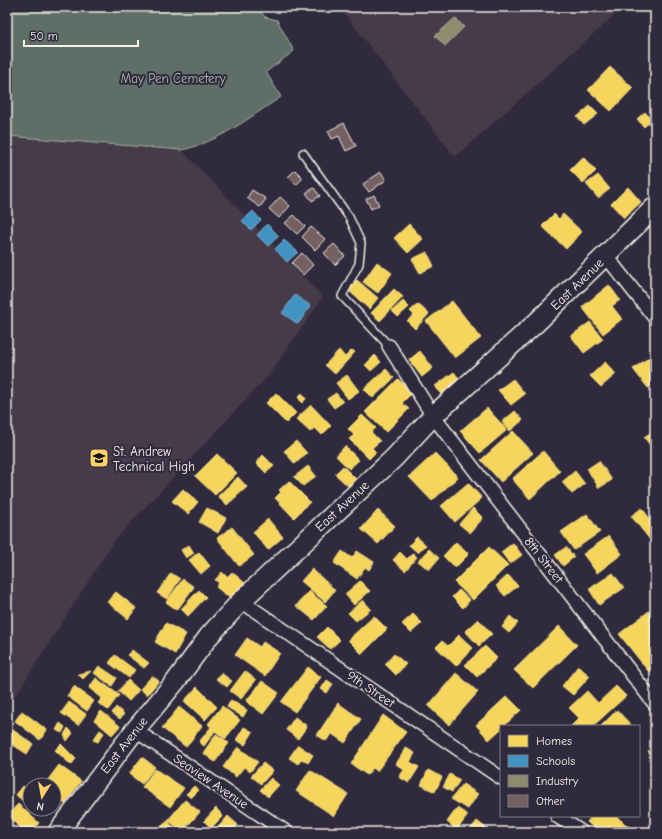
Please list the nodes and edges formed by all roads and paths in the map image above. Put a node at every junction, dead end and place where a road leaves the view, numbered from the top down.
1 (303, 153) dead end
2 (655, 207) edge
3 (606, 256) junction
4 (655, 318) edge
5 (389, 346) joint
6 (433, 416) junction
7 (241, 601) junction
8 (655, 704) edge
9 (135, 730) junction
10 (500, 777) edge
11 (559, 817) edge
12 (58, 832) edge
13 (286, 832) edge
14 (581, 832) edge

1 - 5 lane
2 - 3 main road, East Avenue
3 - 4 street
3 - 6 main road, East Avenue
5 - 6 street, 8th Street
6 - 7 main road, East Avenue
6 - 8 street, 8th Street
7 - 9 main road, East Avenue
7 - 10 street, 9th Street
9 - 12 main road, East Avenue
9 - 13 street, Seaview Avenue
11 - 14 street

